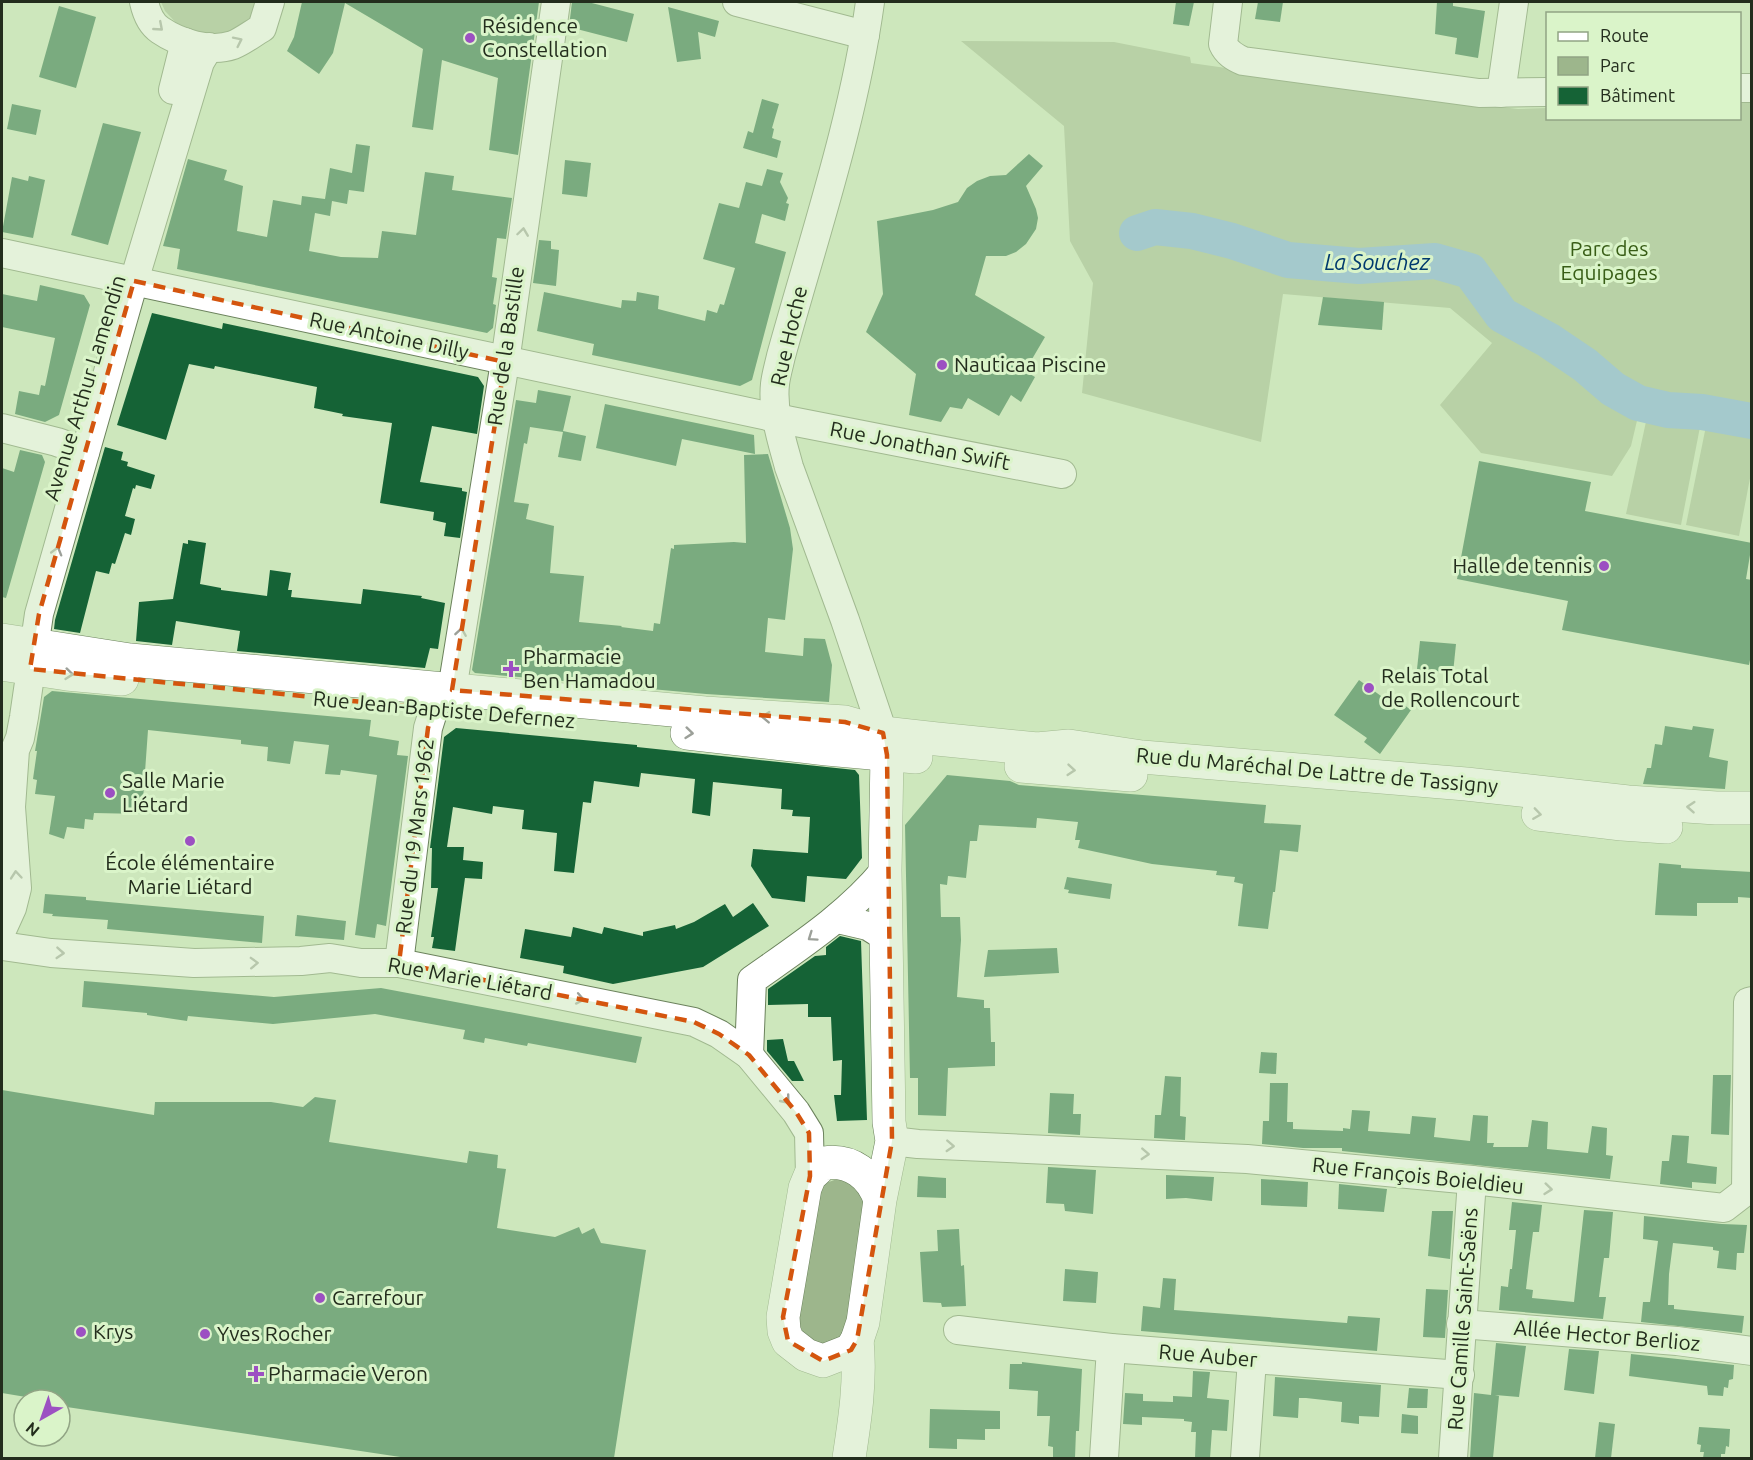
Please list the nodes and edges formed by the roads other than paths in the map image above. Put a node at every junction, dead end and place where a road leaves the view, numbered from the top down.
1 (144, 2) edge
2 (270, 2) edge
3 (556, 2) edge
4 (737, 2) edge
5 (870, 2) edge
6 (1228, 2) edge
7 (1515, 2) edge
8 (865, 36) junction
9 (197, 45) junction
10 (1546, 92) edge
11 (1501, 93) junction
12 (2, 254) edge
13 (126, 280) junction
14 (505, 362) junction
15 (777, 418) junction
16 (2, 428) edge
17 (77, 449) junction
18 (1062, 474) dead end
19 (15, 655) edge
20 (443, 699) junction
21 (2, 736) edge
22 (885, 744) junction
23 (1752, 808) edge
24 (1752, 831) edge
25 (885, 870) junction
26 (838, 919) junction
27 (2, 930) edge
28 (887, 938) junction
29 (2, 946) edge
30 (399, 963) junction
31 (1752, 1002) edge
32 (749, 1054) junction
33 (890, 1131) junction
34 (842, 1163) junction
35 (810, 1176) junction
36 (1472, 1180) junction
37 (880, 1200) junction
38 (1461, 1324) junction
39 (958, 1330) dead end
40 (857, 1340) junction
41 (1111, 1348) junction
42 (1752, 1351) edge
43 (1252, 1360) junction
44 (823, 1361) junction
45 (1460, 1375) junction
46 (836, 1458) edge
47 (849, 1458) edge
48 (1104, 1458) edge
49 (1245, 1458) edge
50 (1453, 1458) edge

1 -> 9 street
9 -> 2 street
14 -> 3 street, Rue de la Bastille
4 - 8 street
5 - 8 street, Rue Hoche
6 - 11 street
7 - 11 street
8 - 15 street, Rue Hoche
9 - 13 street, Avenue Arthur Lamendin
10 - 11 street
12 - 13 street, Rue Antoine Dilly
13 - 14 street, Rue Antoine Dilly
13 - 17 street, Avenue Arthur Lamendin
14 - 15 street, Rue Antoine Dilly
20 -> 14 street, Rue de la Bastille
15 - 18 street, Rue Jonathan Swift
15 - 22 street, Rue Hoche
16 - 17 street
17 - 19 street, Avenue Arthur Lamendin
19 - 20 main road, Rue Jean-Baptiste Defernez
19 - 21 street
27 -> 19 street
20 - 22 main road, Rue Jean-Baptiste Defernez
20 - 30 street, Rue du 19 Mars 1962
23 -> 22 main road, Rue du Maréchal De Lattre de Tassigny
22 -> 24 main road, Rue du Maréchal De Lattre de Tassigny
22 - 25 main road
25 - 26 street
25 - 28 main road
26 - 28 street
26 -> 32 street
28 - 33 main road
29 -> 30 street, Rue Marie Liétard
30 -> 32 street, Rue Marie Liétard
36 -> 31 street, Rue François Boieldieu
32 -> 35 street, Rue Marie Liétard
33 - 34 main road
33 -> 36 street, Rue François Boieldieu
33 - 37 main road
34 - 35 main road
34 - 37 main road
35 - 44 main road
36 - 38 street, Rue Camille Saint-Saëns
37 - 40 main road
38 - 42 street, Allée Hector Berlioz
38 - 45 street, Rue Camille Saint-Saëns
39 - 41 street, Rue Auber
40 - 44 main road
40 - 47 main road
41 - 43 street, Rue Auber
41 - 48 street
43 - 45 street, Rue Auber
43 - 49 street
44 - 46 main road
45 - 50 street, Rue Camille Saint-Saëns

